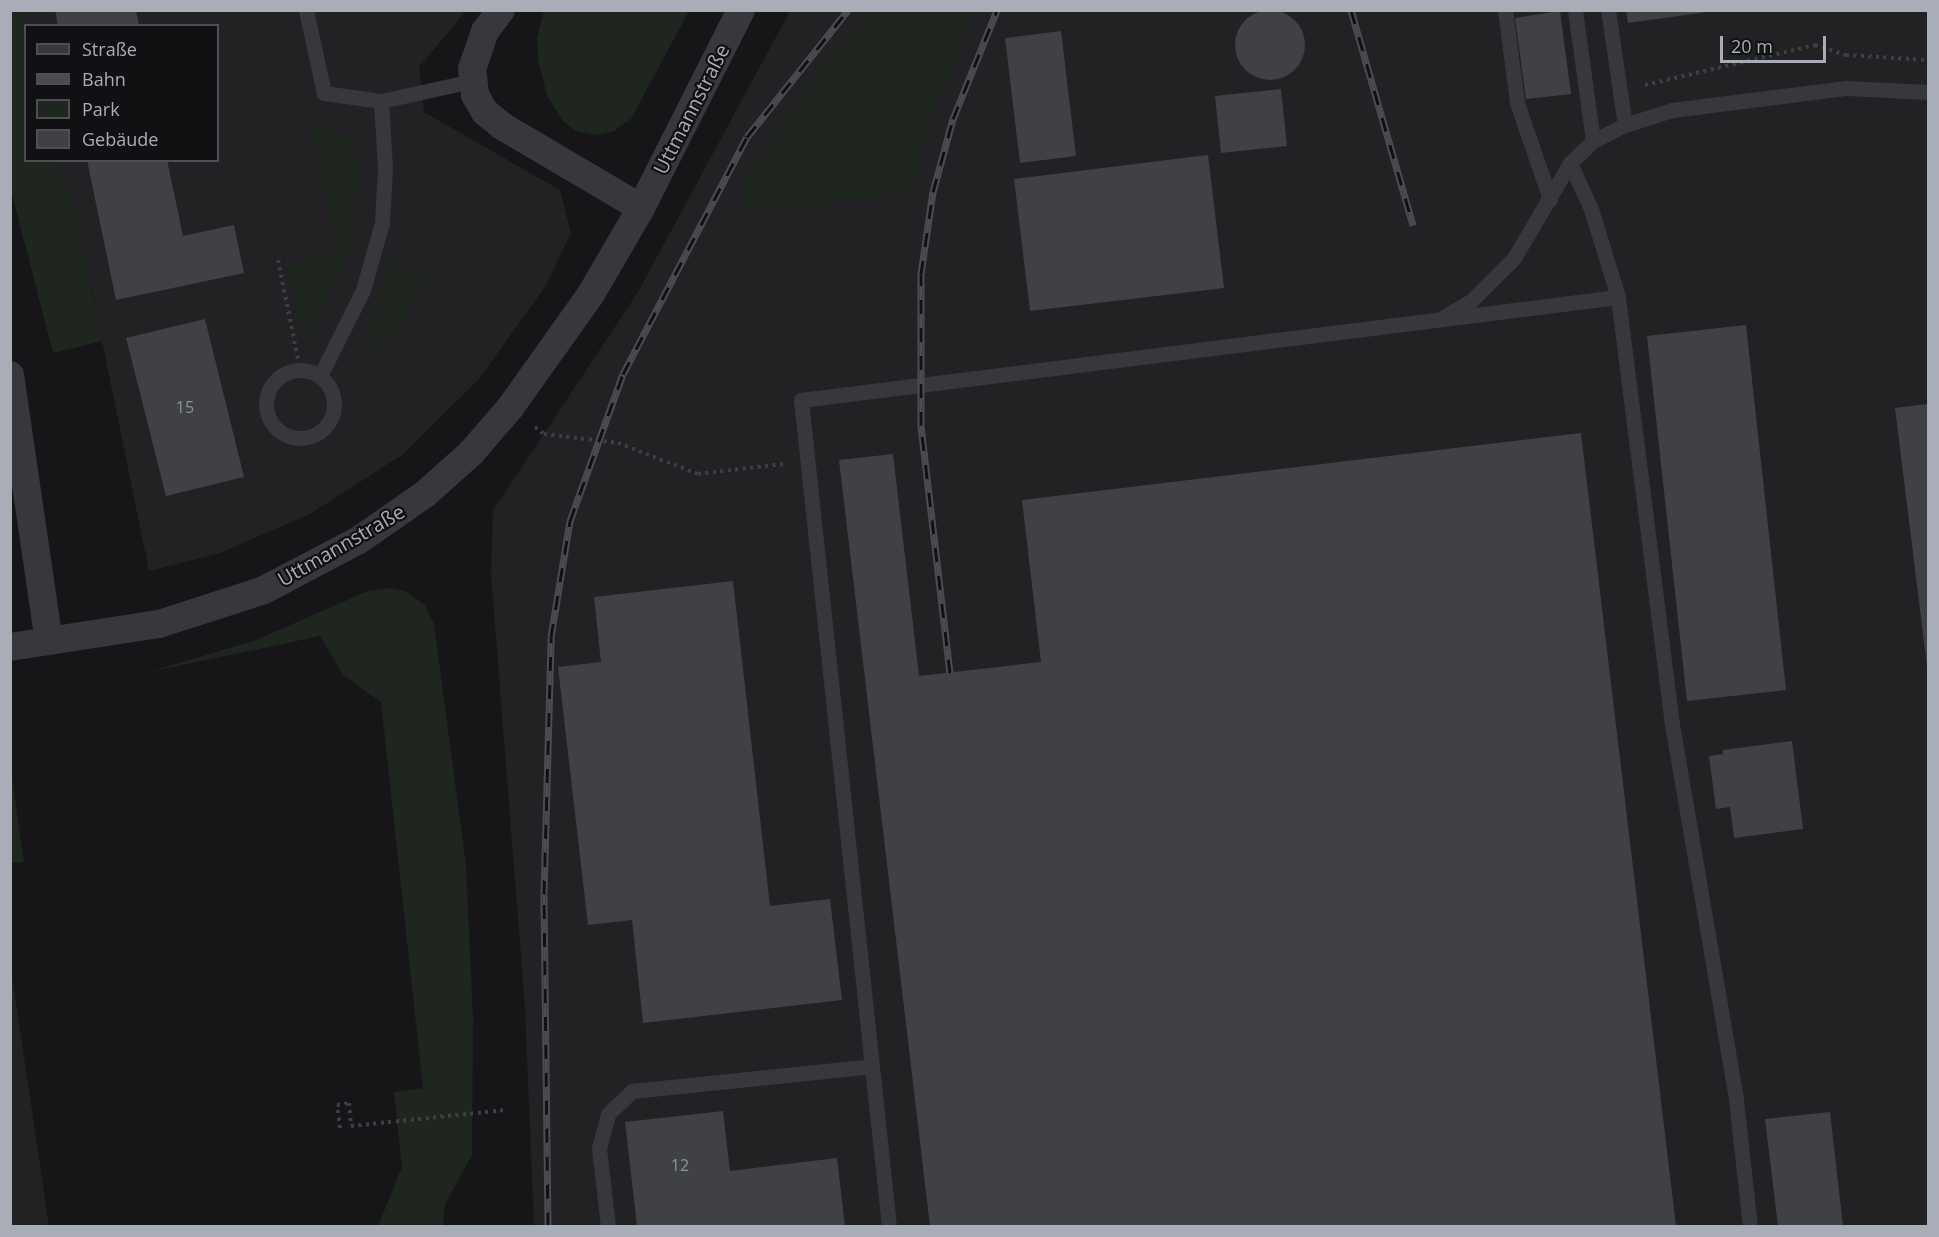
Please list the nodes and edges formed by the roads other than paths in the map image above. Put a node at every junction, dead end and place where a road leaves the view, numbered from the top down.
1 (306, 10) edge
2 (501, 10) edge
3 (741, 10) edge
4 (1505, 10) edge
5 (1575, 10) edge
6 (1608, 10) edge
7 (472, 81) junction
8 (1929, 92) edge
9 (381, 101) junction
10 (1625, 124) junction
11 (1593, 141) junction
12 (1570, 163) junction
13 (1550, 199) junction
14 (641, 208) junction
15 (1618, 297) junction
16 (1439, 320) junction
17 (10, 375) edge
18 (320, 376) junction
19 (49, 641) junction
20 (10, 646) edge
21 (872, 1066) junction
22 (608, 1227) edge
23 (889, 1227) edge
24 (1750, 1227) edge

1 - 9 lane
2 - 7 street
3 - 14 street, Uttmannstraße
4 - 13 lane
5 - 11 lane
6 - 10 lane
7 - 9 lane
7 - 14 street
8 - 10 lane
9 - 18 lane
10 - 11 lane
11 - 12 lane
12 - 13 lane
12 - 15 lane
13 - 16 lane
14 - 19 street, Uttmannstraße
15 - 16 lane
15 - 24 lane
16 - 21 lane
17 - 19 street
18 - 18 lane
19 - 20 street, Uttmannstraße
21 - 22 lane
21 - 23 lane

